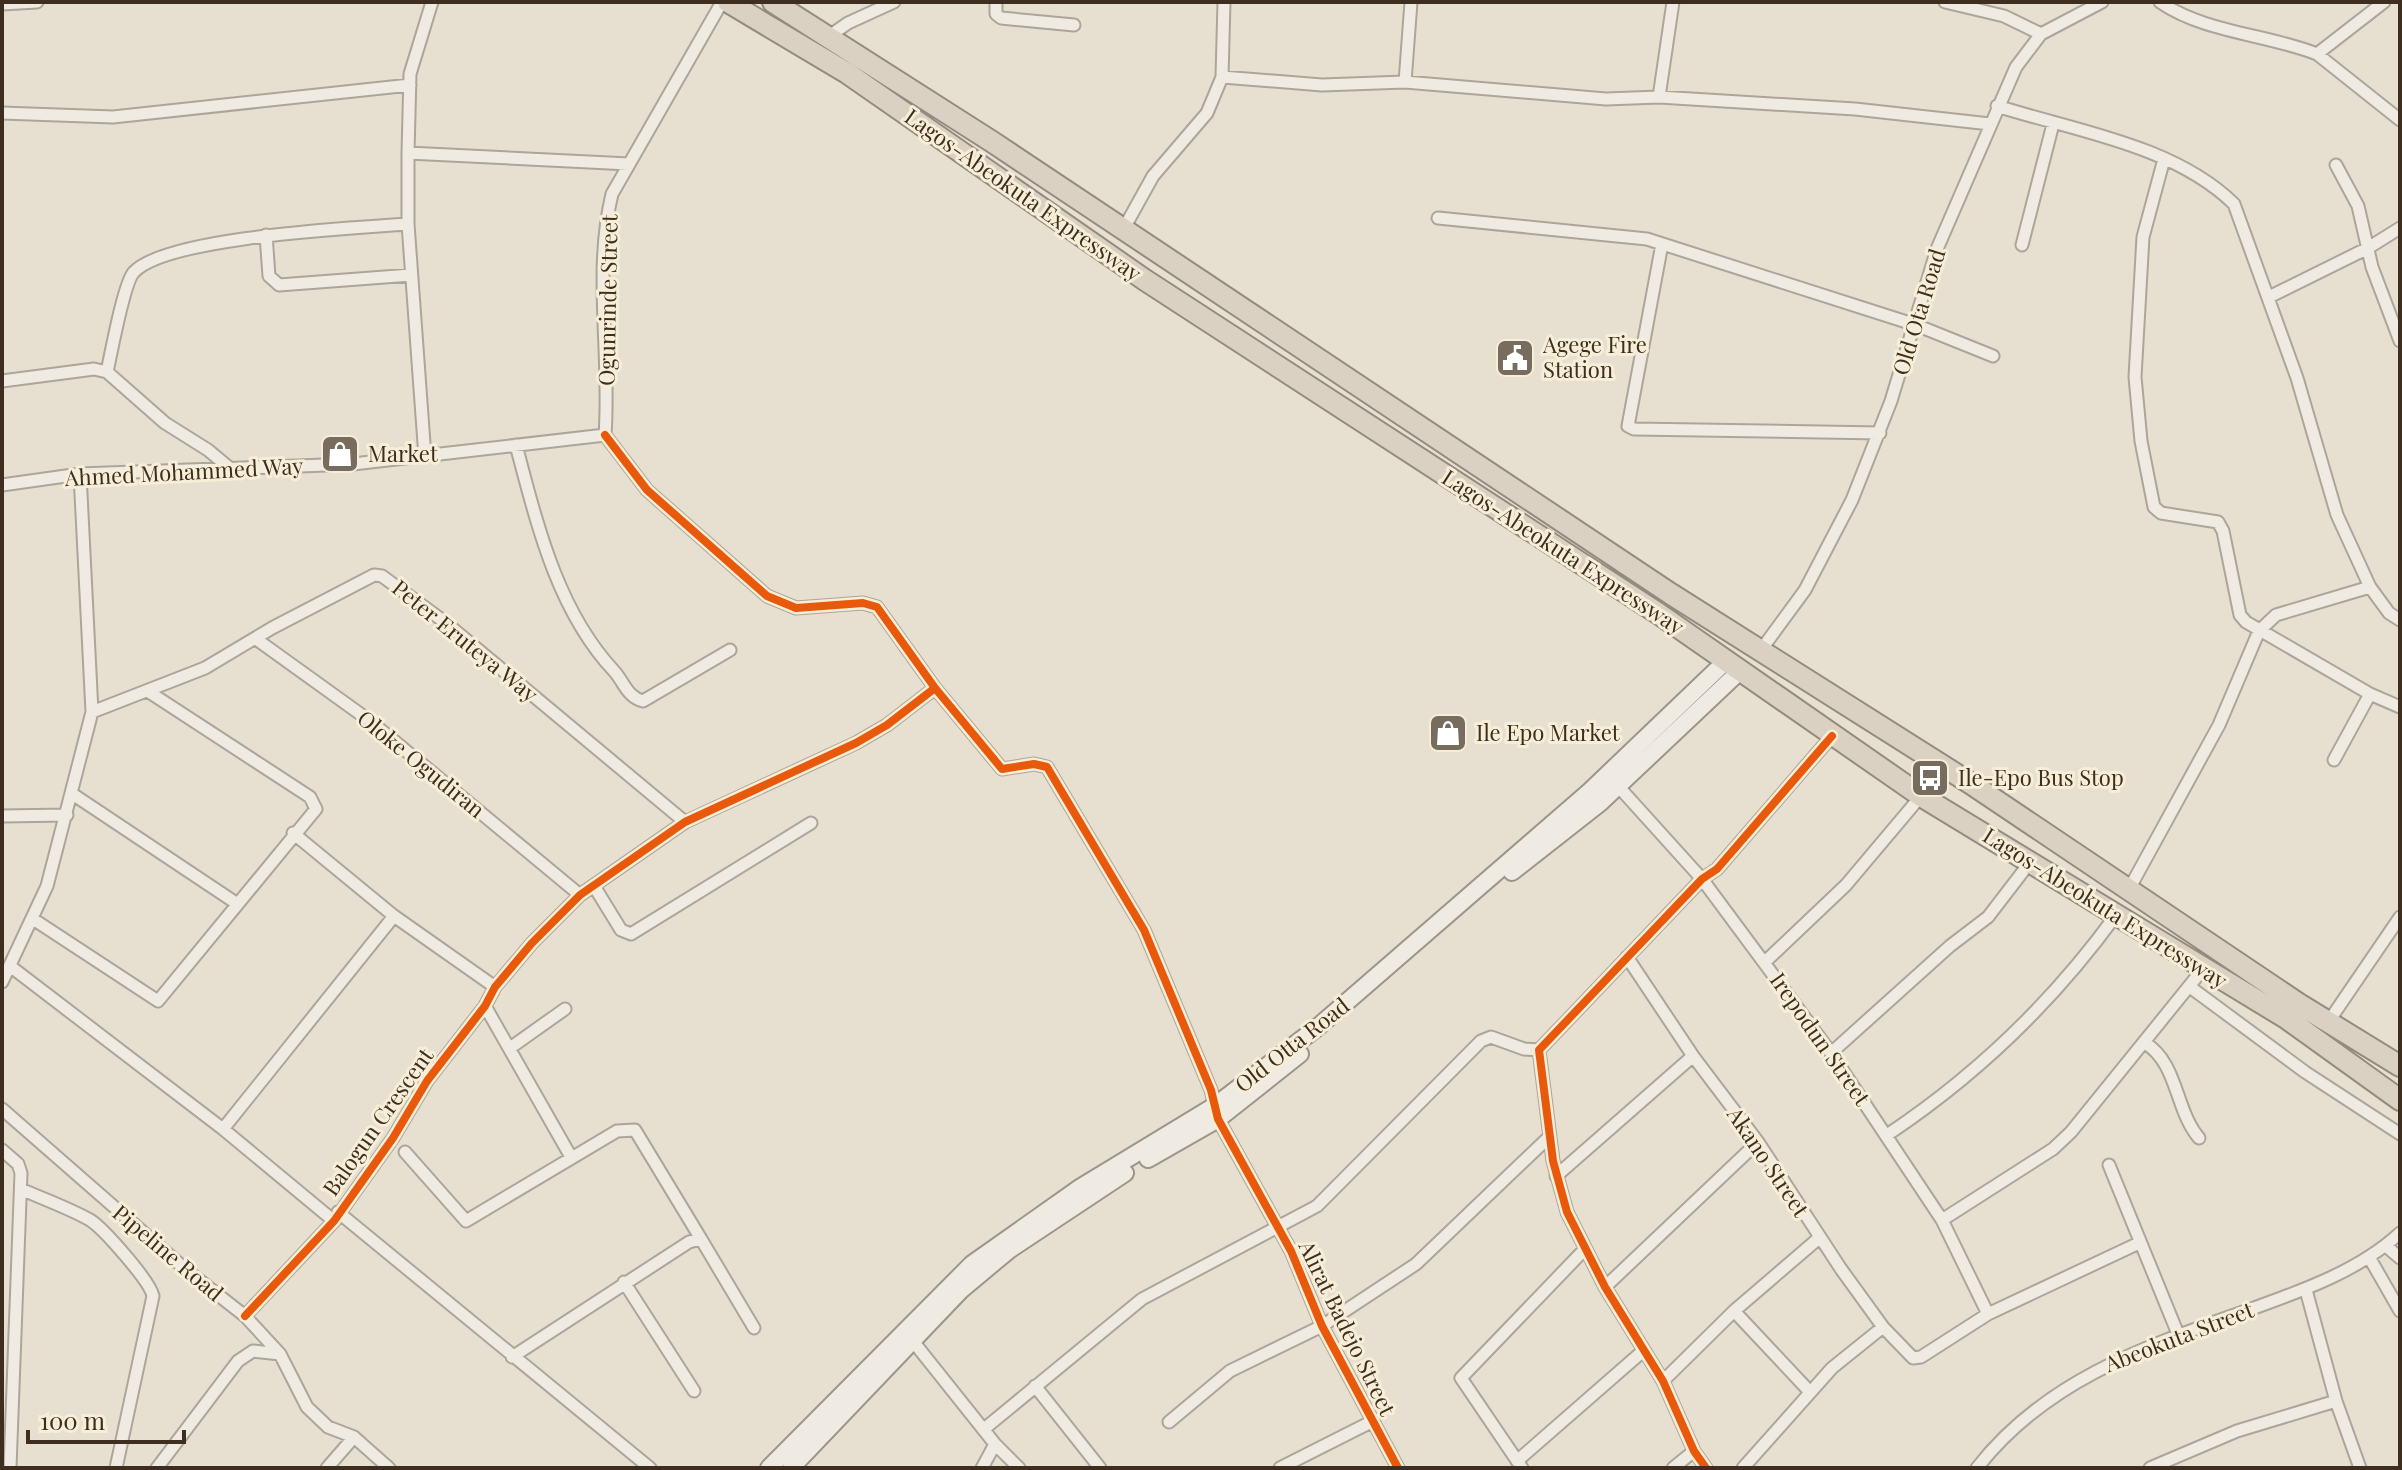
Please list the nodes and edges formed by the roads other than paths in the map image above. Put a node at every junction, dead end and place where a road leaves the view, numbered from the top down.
1 (37, 2) edge
2 (432, 2) edge
3 (725, 2) edge
4 (773, 2) edge
5 (894, 2) edge
6 (996, 2) edge
7 (1224, 2) edge
8 (1411, 2) edge
9 (1673, 2) edge
10 (1945, 2) edge
11 (2102, 2) edge
12 (2160, 2) edge
13 (2384, 2) edge
14 (2, 4) edge
15 (1074, 25) dead end
16 (2041, 34) junction
17 (828, 37) junction
18 (2317, 54) junction
19 (1222, 77) junction
20 (1405, 82) junction
21 (410, 85) junction
22 (1659, 97) junction
23 (1997, 106) junction
24 (2, 113) edge
25 (2400, 120) edge
26 (1990, 124) junction
27 (2053, 124) junction
28 (408, 153) junction
29 (2164, 159) junction
30 (629, 164) junction
31 (2336, 165) dead end
32 (1438, 218) dead end
33 (408, 224) junction
34 (2400, 228) edge
35 (1123, 230) junction
36 (266, 235) junction
37 (1662, 244) junction
38 (2022, 245) dead end
39 (2368, 248) junction
40 (411, 275) junction
41 (2269, 297) junction
42 (1916, 325) junction
43 (2400, 341) edge
44 (1993, 356) dead end
45 (107, 372) junction
46 (2, 381) edge
47 (1880, 433) junction
48 (605, 435) junction
49 (516, 445) junction
50 (425, 457) junction
51 (232, 470) junction
52 (80, 474) junction
53 (2, 485) edge
54 (2370, 587) junction
55 (2400, 620) edge
56 (2259, 631) junction
57 (256, 639) junction
58 (730, 650) dead end
59 (1761, 650) junction
60 (1734, 665) junction
61 (935, 688) junction
62 (149, 692) junction
63 (2370, 694) junction
64 (2400, 707) edge
65 (92, 712) junction
66 (1832, 736) junction
67 (2334, 760) dead end
68 (1618, 786) junction
69 (71, 793) junction
70 (1921, 796) junction
71 (67, 815) junction
72 (2, 816) edge
73 (685, 822) junction
74 (811, 823) dead end
75 (293, 833) junction
76 (2031, 861) junction
77 (1702, 879) junction
78 (594, 886) junction
79 (2128, 891) junction
80 (580, 895) junction
81 (236, 903) junction
82 (2116, 915) junction
83 (394, 916) junction
84 (2400, 917) edge
85 (33, 919) junction
86 (1627, 957) junction
87 (1766, 961) junction
88 (10, 966) junction
89 (2203, 969) junction
90 (2, 982) edge
91 (495, 987) junction
92 (2190, 987) junction
93 (485, 1006) junction
94 (565, 1009) dead end
95 (2292, 1011) junction
96 (2329, 1021) junction
97 (2145, 1043) junction
98 (510, 1048) junction
99 (1539, 1050) junction
100 (1831, 1053) junction
101 (1693, 1056) junction
102 (2400, 1066) edge
103 (2400, 1100) edge
104 (2, 1109) edge
105 (1217, 1112) junction
106 (223, 1129) junction
107 (2400, 1134) edge
108 (1887, 1135) junction
109 (1549, 1137) junction
110 (2199, 1138) dead end
111 (1758, 1142) junction
112 (2, 1150) edge
113 (405, 1152) dead end
114 (571, 1157) junction
115 (2109, 1165) dead end
116 (1556, 1176) junction
117 (21, 1189) junction
118 (336, 1216) junction
119 (1942, 1220) junction
120 (1276, 1228) junction
121 (2400, 1233) edge
122 (1819, 1238) junction
123 (701, 1239) junction
124 (2139, 1243) junction
125 (2386, 1246) junction
126 (1585, 1249) junction
127 (2369, 1257) junction
128 (2400, 1258) edge
129 (624, 1282) junction
130 (1605, 1287) junction
131 (2306, 1290) junction
132 (1734, 1311) junction
133 (2400, 1311) edge
134 (1988, 1314) junction
135 (245, 1316) junction
136 (1322, 1326) junction
137 (1883, 1327) junction
138 (754, 1328) dead end
139 (2178, 1334) junction
140 (912, 1340) junction
141 (1643, 1351) junction
142 (280, 1354) junction
143 (512, 1357) junction
144 (1663, 1381) junction
145 (1035, 1386) junction
146 (694, 1391) dead end
147 (1810, 1392) junction
148 (2336, 1401) junction
149 (1169, 1422) dead end
150 (1371, 1422) junction
151 (984, 1429) junction
152 (354, 1437) junction
153 (995, 1444) junction
154 (1694, 1451) junction
155 (1520, 1465) edge
156 (10, 1468) edge
157 (116, 1468) edge
158 (157, 1468) edge
159 (327, 1468) edge
160 (389, 1468) edge
161 (650, 1468) edge
162 (769, 1468) edge
163 (791, 1468) edge
164 (982, 1468) edge
165 (1019, 1468) edge
166 (1100, 1468) edge
167 (1280, 1468) edge
168 (1398, 1468) edge
169 (1673, 1468) edge
170 (1706, 1468) edge
171 (1743, 1468) edge
172 (1977, 1468) edge
173 (2150, 1468) edge
174 (2360, 1468) edge

1 - 14 street
2 - 21 street
3 - 30 street, Ogunrinde Street
3 - 60 highway, Lagos-Abeokuta Expressway
4 - 17 highway, Lagos-Abeokuta Expressway
5 - 17 street
6 - 15 street
7 - 19 street
8 - 20 street
9 - 22 street
10 - 16 street
11 - 16 street, Old Ota Road
12 - 18 street
13 - 18 street
16 - 23 street, Old Ota Road
17 - 35 highway, Lagos-Abeokuta Expressway
18 - 25 street
19 - 20 street
19 - 35 street
20 - 22 street
21 - 24 street
21 - 28 street
22 - 26 street
23 - 26 street, Old Ota Road
23 - 27 street
26 - 42 street, Old Ota Road
27 - 29 street
27 - 38 street
28 - 30 street
28 - 33 street
29 - 41 street
29 - 56 street
30 - 48 street, Ogunrinde Street
31 - 39 street
32 - 37 street
33 - 36 street
33 - 40 street
34 - 39 street
35 - 59 highway, Lagos-Abeokuta Expressway
36 - 40 street
36 - 45 street
37 - 42 street
37 - 47 street
39 - 41 street
39 - 43 street
40 - 50 street
41 - 54 street
42 - 44 street
42 - 47 street, Old Ota Road
45 - 46 street
45 - 51 street
47 - 59 street, Old Ota Road
48 - 49 street, Ahmed Mohammed Way
48 - 61 street
49 - 50 street, Ahmed Mohammed Way
49 - 58 street
50 - 51 street, Ahmed Mohammed Way
51 - 52 street, Ahmed Mohammed Way
52 - 53 street, Ahmed Mohammed Way
52 - 65 street
54 - 55 street
54 - 56 street
56 - 63 street
56 - 79 street
57 - 62 street, Peter Eruteya Way
57 - 73 street, Peter Eruteya Way
57 - 80 street, Oloke Ogudiran
59 - 79 highway, Lagos-Abeokuta Expressway
60 - 66 highway, Lagos-Abeokuta Expressway
60 - 68 main road
60 - 105 main road, Old Otta Road
61 - 73 street, Balogun Crescent
61 - 105 street, Alirat Badejo Street
62 - 65 street, Peter Eruteya Way
62 - 75 street
63 - 64 street
63 - 67 street
65 - 69 street
66 - 70 highway, Lagos-Abeokuta Expressway
66 - 77 street
68 - 77 street, Irepodun Street
68 - 105 main road
69 - 71 street
69 - 81 street
70 - 76 highway, Lagos-Abeokuta Expressway
70 - 87 street
71 - 72 street
71 - 85 street
73 - 78 street, Balogun Crescent
74 - 78 street
75 - 81 street
75 - 83 street
76 - 82 highway, Lagos-Abeokuta Expressway
76 - 100 street
77 - 86 street
77 - 87 street, Irepodun Street
78 - 80 street, Balogun Crescent
79 - 95 highway, Lagos-Abeokuta Expressway
80 - 91 street, Balogun Crescent
81 - 85 street
82 - 89 highway, Lagos-Abeokuta Expressway
82 - 108 street
83 - 91 street
83 - 106 street
84 - 96 street
85 - 88 street
86 - 99 street
86 - 101 street, Akano Street
87 - 100 street, Irepodun Street
88 - 90 street
88 - 106 street
89 - 92 street
89 - 95 highway, Lagos-Abeokuta Expressway
91 - 93 street, Balogun Crescent
92 - 97 street
92 - 107 street
93 - 98 street
93 - 118 street, Balogun Crescent
94 - 98 street
95 - 96 highway, Lagos-Abeokuta Expressway
95 - 103 highway, Lagos-Abeokuta Expressway
96 - 102 highway, Lagos-Abeokuta Expressway
97 - 110 street
97 - 119 street
98 - 114 street
99 - 109 street
99 - 120 street
100 - 108 street, Irepodun Street
101 - 111 street, Akano Street
101 - 116 street
104 - 135 street, Pipeline Road
105 - 120 street, Alirat Badejo Street
105 - 140 main road, Old Otta Road
105 - 162 main road, Old Otta Road
106 - 118 street
108 - 119 street, Irepodun Street
109 - 116 street
109 - 136 street
111 - 122 street, Akano Street
111 - 130 street
112 - 117 street
113 - 114 street
114 - 123 street
115 - 124 street
116 - 126 street
117 - 156 street
117 - 157 street
118 - 135 street, Balogun Crescent
118 - 143 street
119 - 134 street, Irepodun Street
120 - 136 street, Alirat Badejo Street
120 - 145 street
121 - 125 street, Abeokuta Street
122 - 132 street
122 - 137 street, Akano Street
123 - 129 street
123 - 138 street
124 - 134 street
124 - 139 street
125 - 127 street, Abeokuta Street
125 - 128 street
126 - 130 street
126 - 155 street
127 - 131 street, Abeokuta Street
127 - 133 street
129 - 143 street
129 - 146 street
130 - 141 street
131 - 139 street, Abeokuta Street
131 - 148 street
132 - 144 street
132 - 147 street
134 - 137 street, Akano Street
135 - 142 street, Pipeline Road
136 - 149 street
136 - 150 street, Alirat Badejo Street
137 - 147 street
139 - 172 street, Abeokuta Street
140 - 151 street
140 - 163 main road, Old Otta Road
141 - 144 street
141 - 155 street
142 - 152 street, Pipeline Road
142 - 158 street
143 - 161 street
144 - 154 street
145 - 151 street
145 - 166 street
147 - 171 street
148 - 173 street
148 - 174 street
150 - 167 street
150 - 168 street, Alirat Badejo Street
151 - 153 street
152 - 159 street
152 - 160 street, Pipeline Road
153 - 164 street
153 - 165 street
154 - 169 street
154 - 170 street

